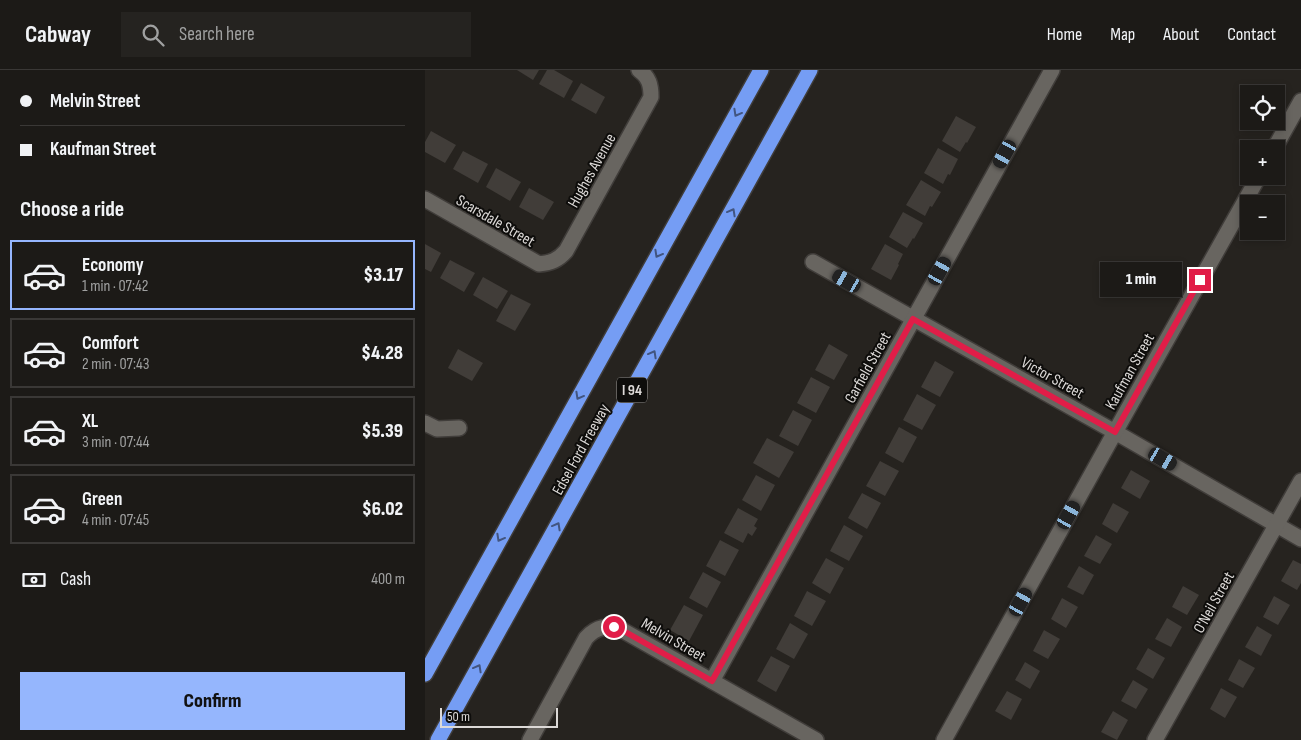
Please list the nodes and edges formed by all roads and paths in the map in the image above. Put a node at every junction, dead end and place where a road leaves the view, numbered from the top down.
1 (639, 70) edge
2 (761, 70) edge
3 (810, 70) edge
4 (1052, 70) edge
5 (1301, 101) edge
6 (1279, 140) edge
7 (1254, 185) edge
8 (425, 199) edge
9 (552, 262) joint
10 (813, 262) dead end
11 (913, 319) junction
12 (425, 422) edge
13 (459, 428) dead end
14 (1115, 432) junction
15 (1301, 481) edge
16 (1276, 525) junction
17 (1301, 539) edge
18 (469, 593) junction
19 (425, 652) edge
20 (425, 674) edge
21 (712, 681) junction
22 (454, 711) junction
23 (438, 740) edge
24 (444, 740) edge
25 (529, 740) edge
26 (816, 740) edge
27 (944, 740) edge
28 (1155, 740) edge

1 - 9 street, Hughes Avenue
2 -> 18 highway, Edsel Ford Freeway / I 94
22 -> 3 highway, Edsel Ford Freeway / I 94
4 - 11 street, Garfield Street
5 - 6 street
7 - 14 street, Kaufman Street
8 - 9 street, Scarsdale Street
10 - 11 street, Victor Street
11 - 14 street, Victor Street
11 - 21 street, Garfield Street
12 - 13 street
14 - 16 street, Victor Street
14 - 27 street, Kaufman Street
15 - 16 street, O'Neil Street
16 - 17 street, Victor Street
16 - 28 street, O'Neil Street
18 - 19 highway
18 - 20 highway, Edsel Ford Freeway / I 94
21 - 25 street, Melvin Street
21 - 26 street, Melvin Street
22 - 23 highway, Edsel Ford Freeway / I 94
22 - 24 highway

